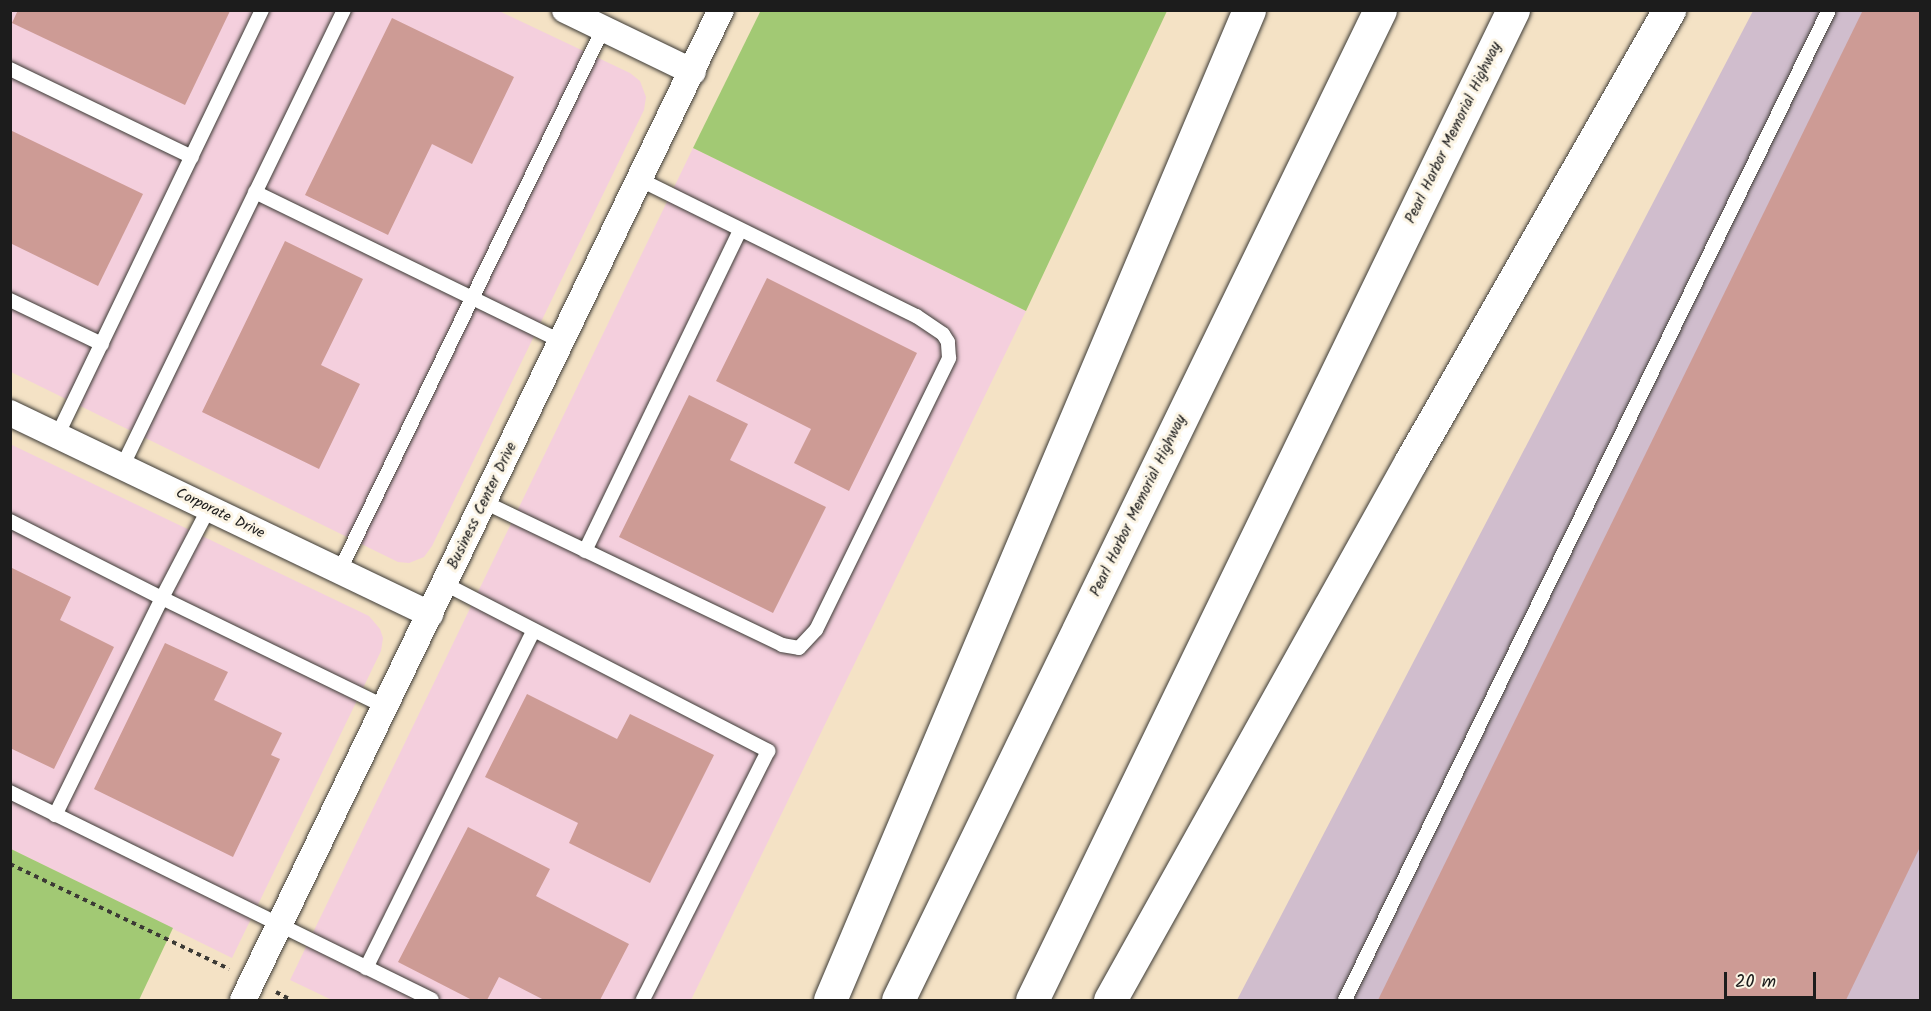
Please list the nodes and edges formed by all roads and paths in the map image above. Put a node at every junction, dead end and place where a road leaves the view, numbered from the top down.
1 (262, 10) edge
2 (344, 10) edge
3 (565, 10) edge
4 (721, 10) edge
5 (1249, 10) edge
6 (1380, 10) edge
7 (1513, 10) edge
8 (1669, 10) edge
9 (1829, 10) edge
10 (603, 29) junction
11 (10, 69) edge
12 (693, 72) junction
13 (192, 157) junction
14 (640, 180) junction
15 (255, 192) junction
16 (740, 230) junction
17 (472, 298) junction
18 (10, 300) edge
19 (562, 342) junction
20 (102, 344) junction
21 (10, 413) edge
22 (57, 435) junction
23 (122, 466) junction
24 (484, 502) junction
25 (209, 508) junction
26 (10, 521) edge
27 (585, 550) junction
28 (340, 570) junction
29 (445, 584) junction
30 (162, 598) junction
31 (430, 614) junction
32 (534, 630) junction
33 (385, 707) junction
34 (10, 792) edge
35 (55, 814) junction
36 (10, 864) edge
37 (279, 927) junction
38 (366, 969) junction
39 (248, 991) edge
40 (432, 1000) edge
41 (643, 1000) edge
42 (830, 1000) edge
43 (898, 1000) edge
44 (1032, 1000) edge
45 (1110, 1000) edge
46 (1345, 1000) edge

1 - 13 lane
2 - 15 lane
3 - 10 street
4 - 12 street, Business Center Drive
5 - 42 highway
6 - 43 highway, Pearl Harbor Memorial Highway
7 - 44 highway, Pearl Harbor Memorial Highway
8 - 45 highway
9 - 46 lane
10 - 12 street
10 - 17 lane
11 - 13 lane
12 - 14 street, Business Center Drive
13 - 20 lane
14 - 16 lane
14 - 19 street, Business Center Drive
15 - 17 lane
15 - 23 lane
16 - 27 lane
16 - 27 lane
17 - 19 lane
17 - 28 lane
18 - 20 lane
19 - 24 street, Business Center Drive
20 - 22 lane
21 - 22 street, Corporate Drive
22 - 23 street, Corporate Drive
23 - 25 street, Corporate Drive
24 - 27 lane
24 - 29 street, Business Center Drive
25 - 28 street, Corporate Drive
25 - 30 lane
26 - 30 lane
28 - 31 street, Corporate Drive
29 - 31 street, Business Center Drive
29 - 32 lane
30 - 33 lane
30 - 35 lane
31 - 33 street, Business Center Drive
32 - 38 lane
32 - 41 lane
33 - 37 street, Business Center Drive
34 - 35 lane
35 - 37 lane
36 - 39 path
37 - 38 lane
37 - 39 street, Business Center Drive
38 - 40 lane

